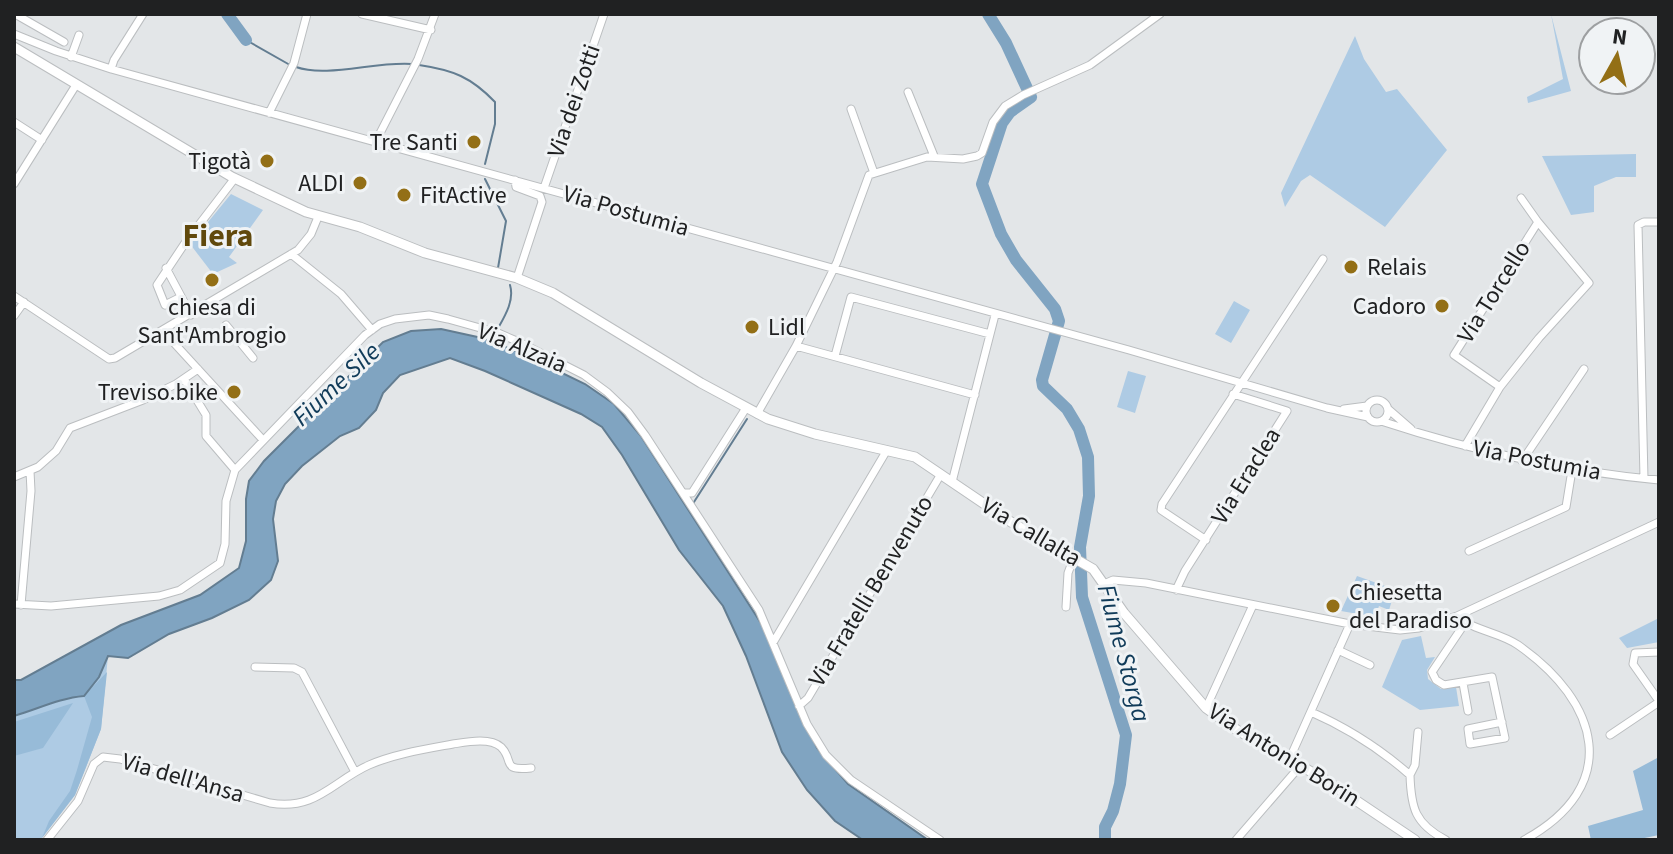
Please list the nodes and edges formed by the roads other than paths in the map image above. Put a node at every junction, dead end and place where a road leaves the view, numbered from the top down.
1 (143, 14) edge
2 (307, 14) edge
3 (362, 14) edge
4 (435, 14) edge
5 (604, 14) edge
6 (1160, 14) edge
7 (19, 15) edge
8 (431, 30) junction
9 (14, 34) edge
10 (79, 35) dead end
11 (64, 42) dead end
12 (16, 52) edge
13 (71, 57) junction
14 (111, 69) junction
15 (76, 85) junction
16 (908, 92) dead end
17 (851, 109) dead end
18 (269, 113) junction
19 (14, 122) edge
20 (42, 140) junction
21 (376, 141) junction
22 (934, 156) junction
23 (235, 178) junction
24 (869, 178) junction
25 (515, 180) junction
26 (14, 184) edge
27 (544, 188) junction
28 (1521, 198) dead end
29 (318, 217) junction
30 (1538, 222) junction
31 (1659, 222) edge
32 (291, 254) junction
33 (1323, 259) dead end
34 (166, 268) junction
35 (832, 269) junction
36 (517, 278) junction
37 (14, 296) edge
38 (181, 297) junction
39 (24, 302) junction
40 (191, 315) junction
41 (995, 315) junction
42 (14, 316) edge
43 (226, 325) dead end
44 (372, 330) junction
45 (163, 331) junction
46 (990, 334) junction
47 (796, 346) junction
48 (835, 356) junction
49 (253, 358) dead end
50 (198, 369) junction
51 (1584, 369) dead end
52 (184, 379) junction
53 (1240, 383) junction
54 (1500, 387) junction
55 (1233, 394) junction
56 (975, 395) junction
57 (1367, 406) junction
58 (746, 408) junction
59 (1388, 409) junction
60 (1337, 410) junction
61 (757, 414) junction
62 (1368, 417) junction
63 (1381, 421) junction
64 (1416, 433) junction
65 (263, 440) junction
66 (1465, 446) junction
67 (887, 450) junction
68 (1522, 461) junction
69 (235, 470) junction
70 (1572, 470) junction
71 (30, 471) junction
72 (941, 474) junction
73 (14, 477) edge
74 (1644, 478) junction
75 (1659, 480) edge
76 (952, 482) junction
77 (685, 493) junction
78 (1659, 522) edge
79 (1206, 540) junction
80 (1469, 551) dead end
81 (1074, 558) junction
82 (1104, 584) junction
83 (1176, 590) junction
84 (17, 604) edge
85 (1253, 605) junction
86 (1066, 607) dead end
87 (1457, 616) junction
88 (1465, 623) junction
89 (1350, 624) junction
90 (774, 641) junction
91 (1338, 650) junction
92 (1659, 652) edge
93 (1370, 665) dead end
94 (255, 667) dead end
95 (1463, 683) junction
96 (1659, 702) edge
97 (799, 706) junction
98 (1206, 708) junction
99 (1468, 711) dead end
100 (1311, 712) junction
101 (1502, 722) junction
102 (1418, 732) dead end
103 (1610, 735) dead end
104 (1290, 758) junction
105 (1301, 765) junction
106 (531, 768) dead end
107 (355, 772) junction
108 (1410, 775) junction
109 (47, 840) edge
110 (940, 840) edge
111 (1236, 840) edge
112 (1415, 840) edge
113 (1446, 840) edge
114 (1524, 840) edge

1 - 14 street
2 - 18 street
3 - 8 street
4 - 8 street
5 - 27 street, Via dei Zotti
6 - 22 street
7 - 11 street
8 - 21 street
9 - 13 street, Via Postumia
10 - 13 street
12 - 15 main road, Via Callalta
13 - 14 street, Via Postumia
14 - 18 street, Via Postumia
15 - 20 street
15 - 23 main road, Via Callalta
16 - 22 street
17 - 24 street
18 - 21 street, Via Postumia
19 - 20 street
20 - 26 street
21 - 25 street, Via Postumia
22 - 24 street
23 - 29 main road, Via Callalta
23 - 34 street
24 - 35 street
25 - 27 street, Via Postumia
25 - 36 street
27 - 35 street, Via Postumia
28 - 30 street, Via Torcello
29 - 32 street
29 - 36 main road, Via Callalta
30 - 54 street, Via Torcello
30 - 54 street, Via Torcello
31 - 74 street
32 - 40 street
32 - 44 street
33 - 53 street
34 - 38 street
34 - 38 street
35 - 41 street, Via Postumia
35 - 47 street
36 - 58 main road, Via Callalta
37 - 39 street
38 - 40 street
39 - 42 street
39 - 45 street
40 - 45 street
41 - 46 street
41 - 53 street, Via Postumia
43 - 49 street
44 - 65 street, Via Alzaia
44 - 77 street, Via Alzaia
45 - 50 street
46 - 48 street
46 - 56 street
47 - 48 street
47 - 61 street
48 - 56 street
50 - 52 street
50 - 65 street
51 - 68 street
52 - 69 street
52 - 71 street
53 - 55 street
53 - 60 street, Via Postumia
54 - 66 street, Via Torcello
55 - 79 street
55 - 79 street, Via Eraclea
56 - 76 street
57 - 59 street, Via Postumia
57 - 60 street, Via Postumia
57 - 62 street
58 - 61 main road, Via Callalta
58 - 77 street
59 - 63 street
59 - 64 street, Via Postumia
60 - 62 street, Via Postumia
61 - 67 main road, Via Callalta
62 - 63 street, Via Postumia
63 - 64 street, Via Postumia
64 - 66 street, Via Postumia
65 - 69 street, Via Alzaia
66 - 68 street, Via Postumia
67 - 72 main road, Via Callalta
67 - 90 street
68 - 70 street, Via Postumia
69 - 84 street, Via Alzaia
70 - 74 street, Via Postumia
70 - 80 street
71 - 73 street
71 - 84 street
72 - 76 main road, Via Callalta
72 - 97 street, Via Fratelli Benvenuto
74 - 75 street, Via Postumia
76 - 81 main road, Via Callalta
77 - 90 street, Via Alzaia
78 - 87 street, Via Callalta
79 - 83 street, Via Eraclea
81 - 82 main road, Via Callalta
81 - 86 street
82 - 83 street, Via Callalta
82 - 98 main road, Via Antonio Borin
83 - 85 street, Via Callalta
85 - 89 street, Via Callalta
85 - 98 street
87 - 88 street
87 - 89 street, Via Callalta
88 - 95 street
88 - 114 street
89 - 91 street
90 - 97 street, Via Alzaia
91 - 93 street
91 - 100 street
92 - 96 street
94 - 107 street
95 - 99 street
95 - 101 street
96 - 103 street
97 - 110 street, Via Alzaia
98 - 104 main road, Via Antonio Borin
100 - 104 street
100 - 108 street
101 - 101 street
102 - 108 street
104 - 105 main road, Via Antonio Borin
105 - 111 street
105 - 112 main road, Via Antonio Borin
106 - 107 street, Via dell'Ansa
107 - 109 street, Via dell'Ansa
108 - 113 street

